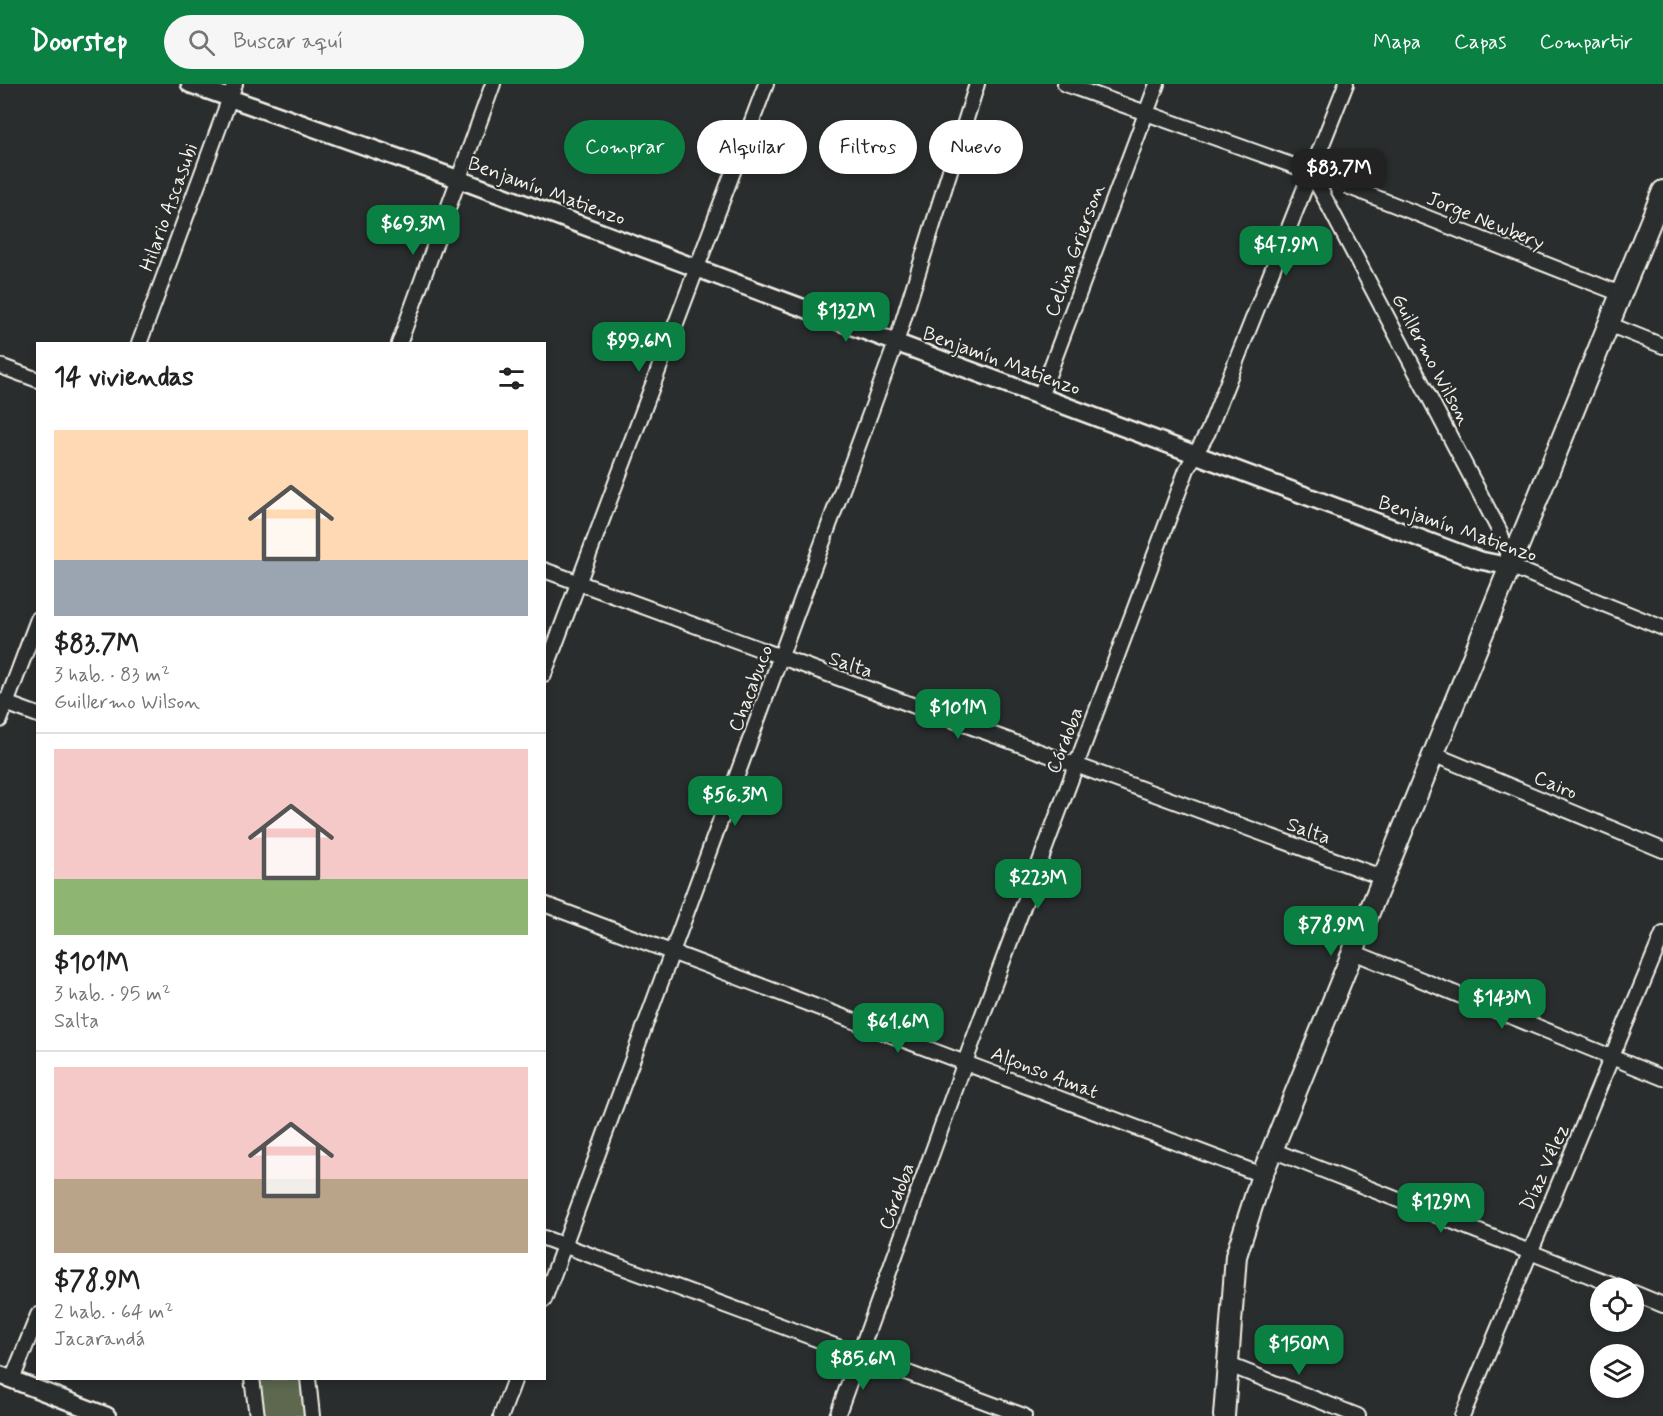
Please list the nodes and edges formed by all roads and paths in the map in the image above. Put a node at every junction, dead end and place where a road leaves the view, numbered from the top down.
1 (190, 84) edge
2 (493, 84) edge
3 (766, 84) edge
4 (977, 84) edge
5 (1065, 84) edge
6 (1157, 84) edge
7 (1346, 84) edge
8 (232, 91) edge
9 (1145, 114) junction
10 (1311, 172) junction
11 (458, 179) junction
12 (1663, 191) edge
13 (695, 268) junction
14 (1621, 294) junction
15 (1608, 324) junction
16 (140, 342) edge
17 (400, 342) edge
18 (896, 343) junction
19 (1663, 346) edge
20 (0, 366) edge
21 (36, 379) edge
22 (1040, 397) junction
23 (1195, 455) junction
24 (1512, 567) junction
25 (546, 571) edge
26 (577, 582) junction
27 (36, 624) edge
28 (1663, 628) edge
29 (781, 660) junction
30 (546, 668) edge
31 (3, 702) edge
32 (36, 714) edge
33 (0, 720) edge
34 (1435, 755) junction
35 (1076, 764) junction
36 (1663, 850) edge
37 (1384, 878) junction
38 (546, 905) edge
39 (1663, 934) edge
40 (671, 952) junction
41 (1353, 952) junction
42 (1613, 1058) junction
43 (965, 1062) junction
44 (1663, 1078) edge
45 (1272, 1150) junction
46 (1262, 1174) junction
47 (546, 1239) edge
48 (565, 1246) junction
49 (1529, 1251) junction
50 (1596, 1278) edge
51 (546, 1295) edge
52 (1644, 1297) edge
53 (1663, 1305) edge
54 (36, 1319) edge
55 (859, 1356) junction
56 (1229, 1365) junction
57 (6, 1377) edge
58 (252, 1380) edge
59 (308, 1380) edge
60 (514, 1380) edge
61 (107, 1416) edge
62 (257, 1416) edge
63 (312, 1416) edge
64 (501, 1416) edge
65 (837, 1416) edge
66 (1024, 1416) edge
67 (1224, 1416) edge
68 (1358, 1416) edge
69 (1462, 1416) edge

1 - 8 street, Benjamín Matienzo
2 - 11 street
3 - 13 street
4 - 18 street, Chacabuco
5 - 9 street, Jorge Newbery
6 - 9 street, Celina Grierson
7 - 10 street, Córdoba
8 - 11 street, Benjamín Matienzo
8 - 16 street, Hilario Ascasubi
9 - 10 street, Jorge Newbery
9 - 22 street, Celina Grierson
10 - 14 street, Jorge Newbery
10 - 23 street, Córdoba
10 - 24 street, Guillermo Wilson
11 - 13 street, Benjamín Matienzo
11 - 17 street
12 - 14 main road
13 - 18 street, Benjamín Matienzo
13 - 26 street
14 - 15 main road
15 - 19 street
15 - 24 main road
18 - 22 street, Benjamín Matienzo
18 - 29 street, Chacabuco
20 - 21 street
22 - 23 street, Benjamín Matienzo
23 - 24 street, Benjamín Matienzo
23 - 35 street, Córdoba
24 - 28 street, Benjamín Matienzo
24 - 34 main road
25 - 26 street, Salta
26 - 29 street, Salta
26 - 30 street
27 - 31 street
29 - 35 street, Salta
29 - 40 street, Chacabuco
31 - 32 street
31 - 33 street
34 - 36 street, Cairo
34 - 37 main road
35 - 37 street, Salta
35 - 43 street, Córdoba
37 - 41 main road
38 - 40 street, Alfonso Amat
39 - 42 street, Díaz Vélez
40 - 43 street, Alfonso Amat
40 - 48 street, Chacabuco
41 - 42 street
41 - 45 main road
42 - 44 street
42 - 49 street, Díaz Vélez
43 - 46 street, Alfonso Amat
43 - 55 street, Córdoba
45 - 46 main road
45 - 49 street
46 - 56 main road
47 - 48 street
48 - 51 street, Chacabuco
48 - 55 street
49 - 50 street
49 - 69 street, Díaz Vélez
52 - 53 street
54 - 57 street
55 - 65 street, Córdoba
55 - 66 street
56 - 67 main road
56 - 68 street
57 - 61 street
58 - 62 street
59 - 63 street
60 - 64 street

